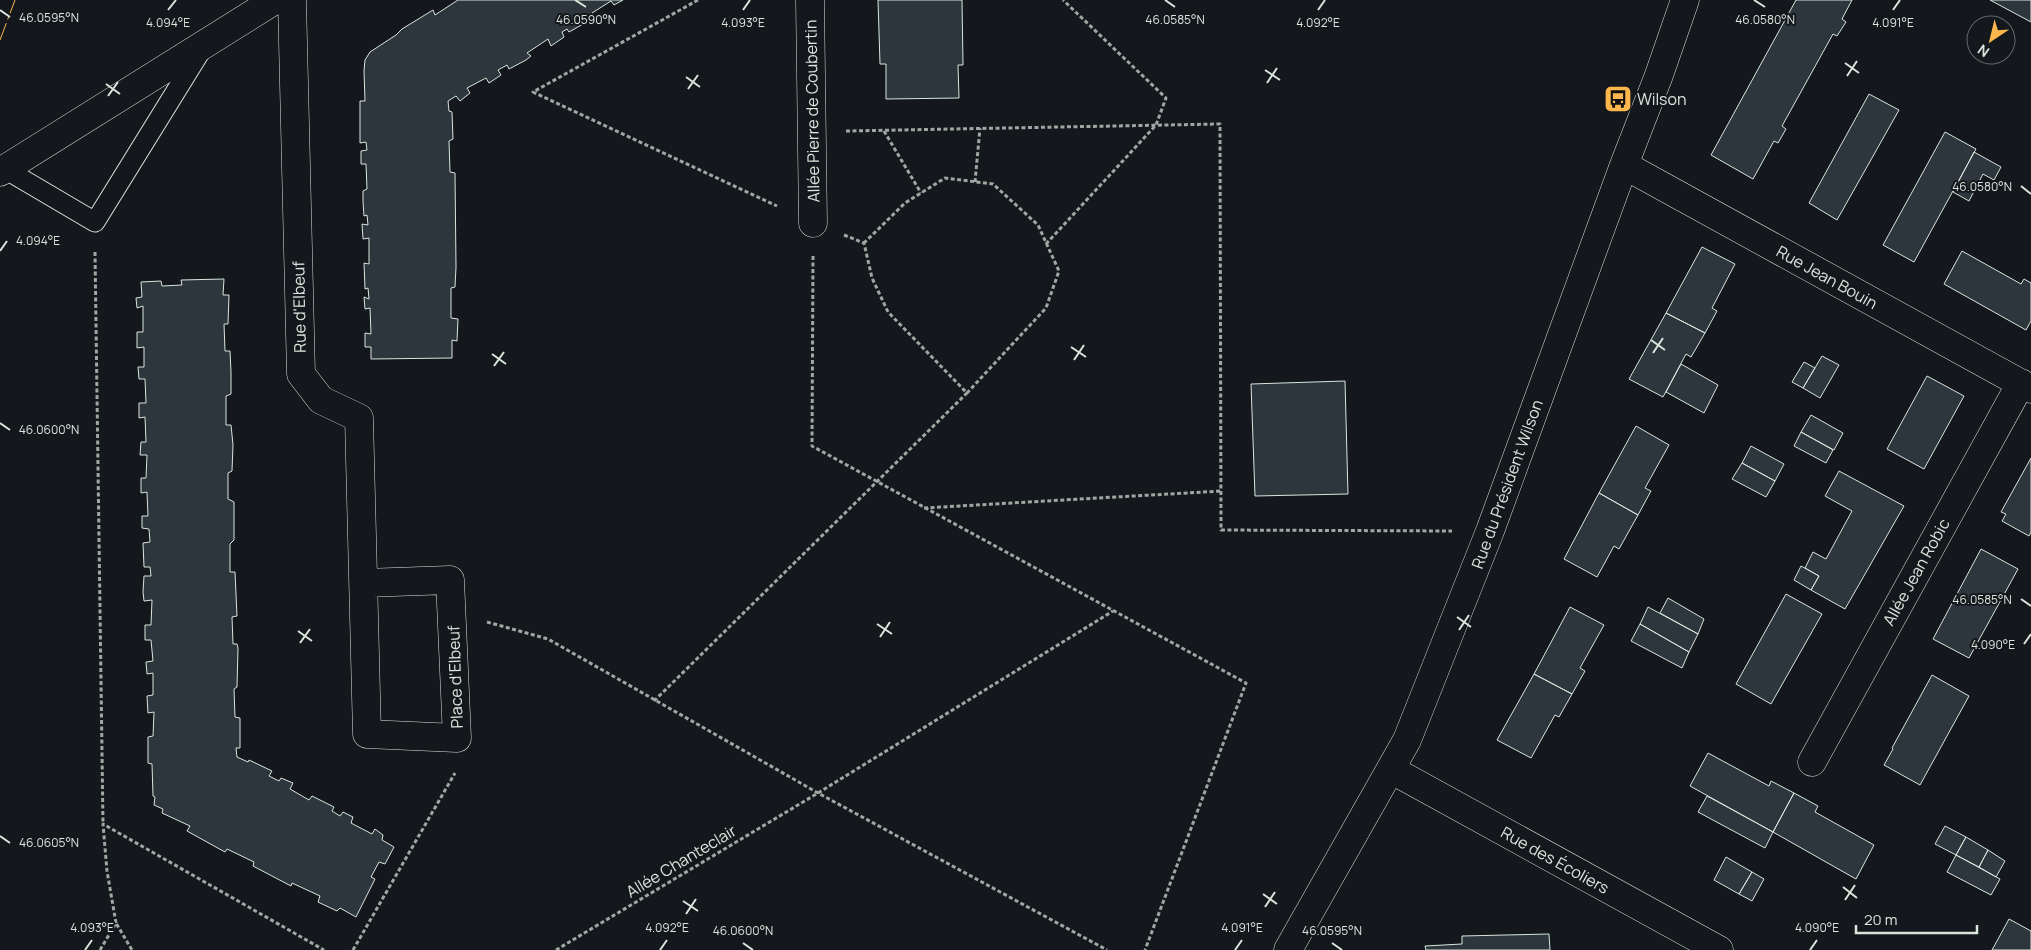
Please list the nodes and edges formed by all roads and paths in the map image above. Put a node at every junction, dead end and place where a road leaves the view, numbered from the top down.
1 (275, 0) edge
2 (292, 0) edge
3 (698, 0) edge
4 (810, 0) edge
5 (1063, 0) edge
6 (1684, 0) edge
7 (206, 43) junction
8 (1156, 125) junction
9 (980, 128) junction
10 (884, 130) junction
11 (813, 132) junction
12 (1624, 165) junction
13 (2, 171) edge
14 (975, 182) junction
15 (921, 193) junction
16 (95, 222) junction
17 (813, 223) junction
18 (864, 243) junction
19 (1046, 244) junction
20 (2026, 386) edge
21 (967, 393) junction
22 (877, 481) junction
23 (1221, 491) junction
24 (924, 508) junction
25 (1490, 532) junction
26 (364, 583) junction
27 (1113, 611) junction
28 (452, 618) junction
29 (654, 700) junction
30 (457, 738) junction
31 (1812, 762) dead end
32 (1392, 770) junction
33 (818, 793) junction
34 (103, 824) junction
35 (116, 924) junction
36 (100, 950) edge
37 (132, 950) edge
38 (324, 950) edge
39 (353, 950) edge
40 (556, 950) edge
41 (1107, 950) edge
42 (1145, 950) edge
43 (1288, 950) edge
44 (1719, 950) edge

1 - 7 street
2 - 26 street, Rue d'Elbeuf
3 - 17 path
4 - 11 street, Allée Pierre de Coubertin
5 - 8 path
6 - 12 street, Rue du Président Wilson
7 - 13 street
7 - 16 lane
8 - 9 path
8 - 19 path
8 - 23 path
9 - 10 path
9 - 14 path
10 - 11 path
10 - 15 path
11 - 17 street, Allée Pierre de Coubertin
12 - 20 street, Rue Jean Bouin
12 - 25 street, Rue du Président Wilson
13 - 16 lane
14 - 15 path
14 - 19 path
15 - 18 path
16 - 34 path
17 - 18 path
17 - 22 path
18 - 21 path
19 - 21 path
20 - 31 street, Allée Jean Robic
21 - 22 path
22 - 24 path
22 - 29 path
23 - 24 path
23 - 25 path
24 - 27 path
25 - 32 street, Rue du Président Wilson
26 - 28 street, Place d'Elbeuf
26 - 30 street, Place d'Elbeuf
27 - 33 path, Allée Chanteclair
27 - 42 path
28 - 29 path
28 - 30 street, Place d'Elbeuf
29 - 33 path
30 - 39 path
32 - 43 street, Rue du Président Wilson
32 - 44 street, Rue des Écoliers
33 - 40 path, Allée Chanteclair
33 - 41 path
34 - 35 path
34 - 38 path
35 - 36 path
35 - 37 path

